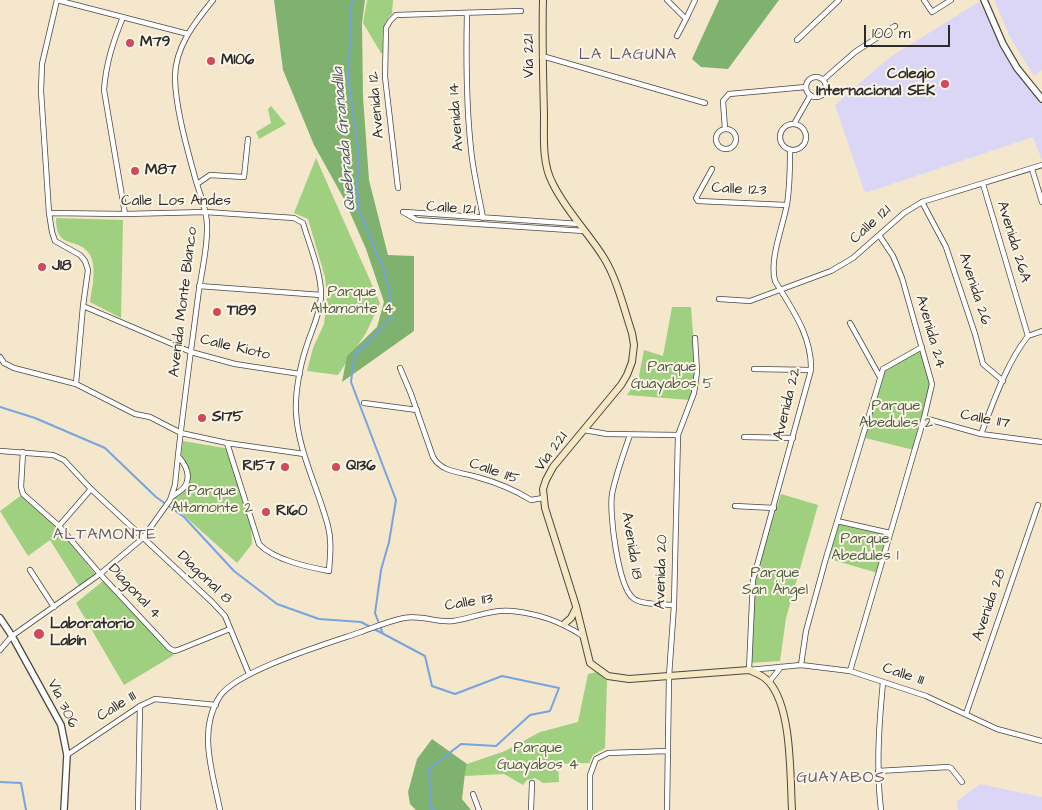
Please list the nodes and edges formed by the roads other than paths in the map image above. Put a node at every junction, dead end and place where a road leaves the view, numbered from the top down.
1 (57, 0) edge
2 (213, 0) edge
3 (543, 0) edge
4 (668, 0) edge
5 (695, 0) edge
6 (839, 0) edge
7 (924, 0) edge
8 (951, 0) edge
9 (984, 0) edge
10 (521, 11) dead end
11 (467, 13) junction
12 (123, 17) junction
13 (686, 19) junction
14 (895, 26) dead end
15 (188, 34) junction
16 (677, 36) dead end
17 (797, 40) dead end
18 (542, 56) junction
19 (823, 80) junction
20 (806, 87) junction
21 (810, 96) junction
22 (1042, 99) edge
23 (705, 103) dead end
24 (794, 124) junction
25 (725, 129) junction
26 (248, 140) dead end
27 (790, 150) junction
28 (1042, 165) edge
29 (712, 169) dead end
30 (1032, 169) junction
31 (197, 184) junction
32 (983, 184) junction
33 (398, 188) dead end
34 (922, 202) junction
35 (1042, 202) edge
36 (786, 205) junction
37 (206, 212) junction
38 (49, 213) junction
39 (125, 214) junction
40 (483, 218) junction
41 (581, 224) junction
42 (586, 231) junction
43 (879, 235) junction
44 (199, 286) junction
45 (780, 291) junction
46 (321, 295) junction
47 (719, 299) dead end
48 (83, 306) junction
49 (850, 323) dead end
50 (1042, 331) edge
51 (1028, 336) junction
52 (695, 338) dead end
53 (922, 348) junction
54 (191, 352) junction
55 (0, 357) edge
56 (400, 368) dead end
57 (754, 369) dead end
58 (811, 370) junction
59 (300, 374) junction
60 (880, 377) junction
61 (1003, 381) junction
62 (76, 384) junction
63 (364, 403) dead end
64 (416, 410) junction
65 (924, 418) junction
66 (584, 430) junction
67 (180, 433) junction
68 (980, 434) junction
69 (630, 435) junction
70 (678, 435) junction
71 (744, 437) dead end
72 (793, 438) junction
73 (1042, 442) edge
74 (227, 443) junction
75 (1, 451) edge
76 (23, 452) junction
77 (304, 454) junction
78 (178, 456) junction
79 (91, 489) junction
80 (544, 498) junction
81 (171, 499) junction
82 (1038, 505) dead end
83 (735, 506) dead end
84 (774, 508) junction
85 (837, 521) junction
86 (59, 526) junction
87 (890, 533) junction
88 (143, 538) junction
89 (30, 570) dead end
90 (100, 574) junction
91 (674, 605) junction
92 (54, 606) junction
93 (576, 606) junction
94 (0, 618) edge
95 (564, 624) junction
96 (230, 629) junction
97 (12, 636) junction
98 (583, 636) junction
99 (0, 650) edge
100 (801, 665) junction
101 (781, 667) junction
102 (749, 670) junction
103 (850, 671) junction
104 (249, 674) junction
105 (669, 676) junction
106 (769, 682) junction
107 (883, 682) junction
108 (216, 705) junction
109 (140, 706) junction
110 (966, 714) junction
111 (1042, 741) edge
112 (667, 751) junction
113 (67, 755) junction
114 (878, 771) junction
115 (962, 782) dead end
116 (532, 783) dead end
117 (474, 794) dead end
118 (64, 810) edge
119 (138, 810) edge
120 (220, 810) edge
121 (479, 810) edge
122 (531, 810) edge
123 (590, 810) edge
124 (667, 810) edge
125 (792, 810) edge
126 (882, 810) edge

1 - 12 street
1 - 38 street
2 - 15 street, Avenida Monte Blanco
3 - 18 main road, Vía 221
4 - 13 street
5 - 13 street
6 - 17 street
7 - 8 street
9 - 22 street
10 - 11 street
11 - 33 street, Avenida 12
11 - 40 street, Avenida 14
12 - 15 street
12 - 39 street
13 - 16 street
14 - 19 street
15 - 31 street, Avenida Monte Blanco
18 - 23 street
18 - 41 main road, Vía 221
19 - 20 street
19 - 21 street
20 - 21 street
20 - 25 street
21 - 24 street
24 - 27 street
24 - 27 street
25 - 25 street
26 - 31 street
27 - 36 street, Avenida 22
28 - 30 street, Calle 121
29 - 36 street, Calle 123
30 - 32 street, Calle 121
30 - 35 street
31 - 37 street, Avenida Monte Blanco
32 - 34 street, Calle 121
32 - 51 street, Avenida 26A
34 - 43 street, Calle 121
34 - 61 street, Avenida 26
36 - 45 street, Avenida 22
37 - 39 street, Calle Los Andes
37 - 44 street, Avenida Monte Blanco
37 - 46 street, Calle Los Andes
38 - 39 street, Calle Los Andes
38 - 48 street
40 - 41 street, Calle 121
40 - 42 street, Calle 121
41 - 42 main road, Vía 221
42 - 66 main road, Vía 221
43 - 45 street, Calle 121
43 - 53 street, Avenida 24
44 - 46 street
44 - 54 street, Avenida Monte Blanco
45 - 47 street, Calle 121
45 - 58 street, Avenida 22
46 - 59 street
48 - 54 street, Calle Kioto
48 - 62 street
49 - 60 street
50 - 51 street
51 - 61 street
52 - 70 street, Avenida 20
53 - 60 street
53 - 65 street, Avenida 24
54 - 59 street, Calle Kioto
54 - 67 street, Avenida Monte Blanco
55 - 62 street
56 - 64 street
57 - 58 street
58 - 72 street, Avenida 22
59 - 77 street
60 - 85 street
61 - 68 street
62 - 67 street
63 - 64 street
64 - 80 street, Calle 115
65 - 68 street, Calle 117
65 - 87 street, Avenida 24
66 - 69 street
66 - 80 main road, Vía 221
67 - 74 street
67 - 78 street, Avenida Monte Blanco
68 - 73 street, Calle 117
69 - 70 street
69 - 91 street, Avenida 18
70 - 91 street, Avenida 20
71 - 72 street
72 - 84 street, Avenida 22
74 - 77 street
74 - 77 street
75 - 76 street, Diagonal 8
76 - 79 street, Diagonal 8
76 - 86 street, Diagonal 4
78 - 81 street, Avenida Monte Blanco
78 - 81 street
79 - 86 street
79 - 88 street, Diagonal 8
80 - 93 main road, Vía 221
81 - 88 street
82 - 110 street, Avenida 28
83 - 84 street
84 - 102 street, Avenida 22
85 - 87 street
85 - 100 street
86 - 90 street, Diagonal 4
87 - 103 street, Avenida 24
88 - 90 street
88 - 96 street, Diagonal 8
89 - 92 street
90 - 92 street
90 - 96 street, Diagonal 4
91 - 105 street, Avenida 20
92 - 97 street
93 - 95 main road
93 - 98 main road, Vía 221
94 - 97 street, Vía 306
95 - 98 street, Calle 113
95 - 104 street, Calle 113
96 - 104 street, Diagonal 8
97 - 99 street
97 - 113 street, Vía 306
98 - 105 main road, Vía 221
100 - 101 street, Calle 111
100 - 103 street, Calle 111
101 - 102 street, Calle 111
101 - 106 street
102 - 105 main road, Vía 221
102 - 106 main road
103 - 107 street, Calle 111
104 - 108 street
105 - 112 street, Avenida 20
106 - 125 main road
107 - 110 street, Calle 111
107 - 114 street
108 - 109 street, Calle 111
108 - 120 street
109 - 113 street, Calle 111
109 - 119 street
110 - 111 street, Calle 111
112 - 123 street
112 - 124 street, Avenida 20
113 - 118 street, Vía 306
114 - 115 street
114 - 126 street
116 - 122 street
117 - 121 street

